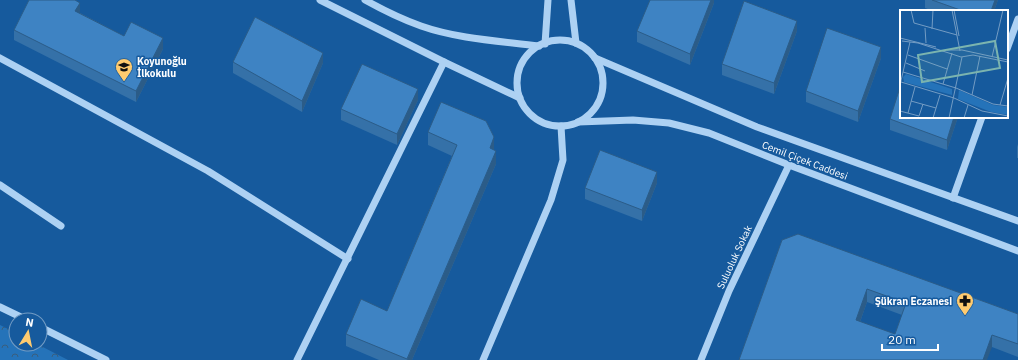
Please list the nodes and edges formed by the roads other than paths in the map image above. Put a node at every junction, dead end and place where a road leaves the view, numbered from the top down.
1 (320, 0) edge
2 (365, 0) edge
3 (548, 0) edge
4 (571, 0) edge
5 (1018, 19) edge
6 (576, 43) junction
7 (542, 45) junction
8 (1008, 46) edge
9 (0, 58) edge
10 (595, 58) junction
11 (444, 62) junction
12 (520, 98) junction
13 (982, 118) edge
14 (578, 122) junction
15 (560, 126) junction
16 (789, 165) junction
17 (0, 185) edge
18 (953, 198) junction
19 (1018, 221) edge
20 (61, 226) dead end
21 (1018, 251) edge
22 (348, 259) junction
23 (0, 307) edge
24 (10, 312) edge
25 (48, 331) edge
26 (106, 360) edge
27 (297, 360) edge
28 (483, 360) edge
29 (701, 360) edge

1 - 11 street
2 - 7 street
3 - 7 street
4 - 6 street
5 - 8 street
6 - 7 street
6 - 10 street
7 - 12 street
9 - 22 street
10 - 14 street
10 - 18 street, Cemil Çiçek Caddesi
11 - 12 street
11 - 22 street
12 - 15 street
13 - 18 street
14 - 15 street
14 - 16 street, Cemil Çiçek Caddesi
15 - 28 street
16 - 21 street, Cemil Çiçek Caddesi
16 - 29 street, Suluoluk Sokak
17 - 20 street
18 - 19 street, Cemil Çiçek Caddesi
22 - 27 street
23 - 24 street
25 - 26 street

